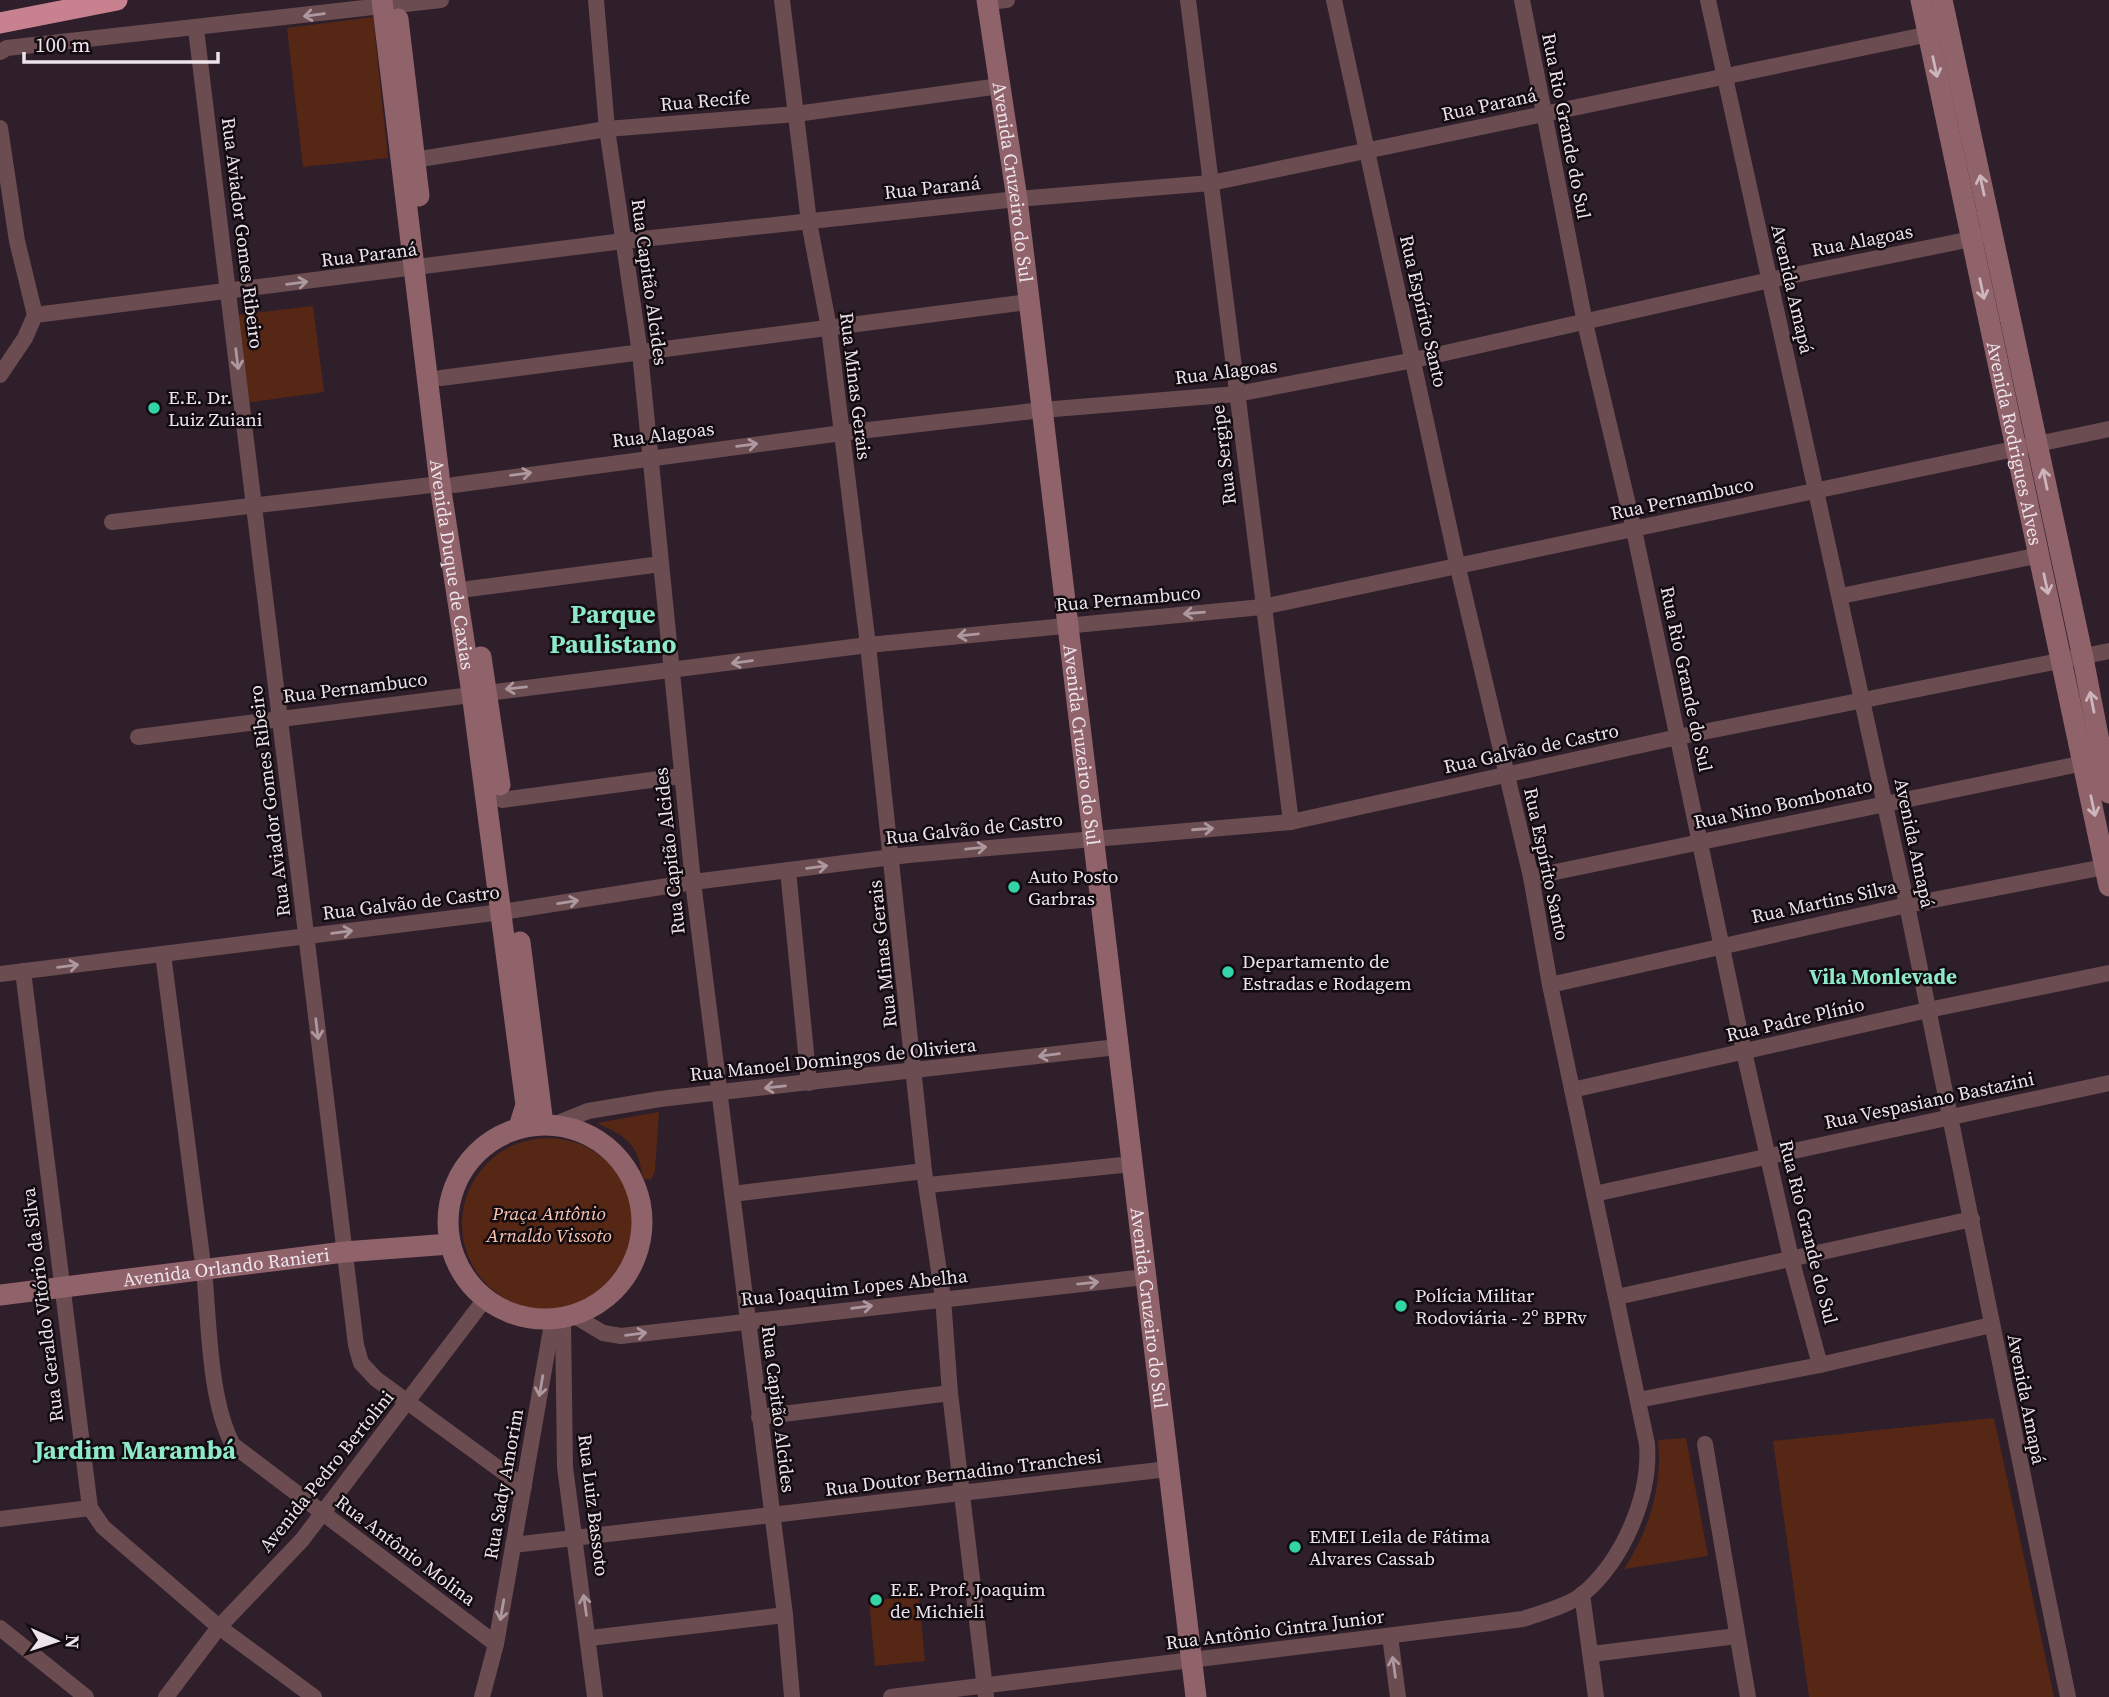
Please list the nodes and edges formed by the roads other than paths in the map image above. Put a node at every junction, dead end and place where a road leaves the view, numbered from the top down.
1 (117, 0) edge
2 (441, 0) edge
3 (596, 0) edge
4 (782, 0) edge
5 (1188, 0) edge
6 (1334, 0) edge
7 (1522, 0) edge
8 (1708, 0) edge
9 (1921, 0) edge
10 (1942, 0) edge
11 (994, 1) edge
12 (389, 3) edge
13 (0, 23) edge
14 (196, 29) junction
15 (1938, 32) junction
16 (0, 52) edge
17 (1725, 76) junction
18 (1000, 86) junction
19 (796, 114) junction
20 (1543, 114) junction
21 (0, 128) edge
22 (607, 129) junction
23 (1366, 152) junction
24 (414, 160) junction
25 (1211, 183) junction
26 (1017, 199) junction
27 (809, 222) junction
28 (1993, 234) junction
29 (0, 240) edge
30 (1972, 240) junction
31 (623, 241) junction
32 (17, 242) junction
33 (420, 269) junction
34 (1770, 280) junction
35 (229, 291) junction
36 (1028, 302) junction
37 (35, 316) junction
38 (1585, 323) junction
39 (829, 328) junction
40 (640, 353) junction
41 (1414, 360) junction
42 (0, 375) edge
43 (441, 378) junction
44 (1237, 394) junction
45 (1042, 410) junction
46 (2109, 429) edge
47 (842, 433) junction
48 (2027, 447) junction
49 (650, 457) junction
50 (447, 484) junction
51 (1817, 490) junction
52 (255, 505) junction
53 (111, 522) dead end
54 (1634, 530) junction
55 (2040, 555) junction
56 (661, 564) junction
57 (1458, 568) junction
58 (468, 589) junction
59 (1841, 596) junction
60 (1262, 607) junction
61 (1068, 624) junction
62 (868, 645) junction
63 (2109, 651) edge
64 (2073, 659) junction
65 (674, 671) junction
66 (480, 692) junction
67 (1860, 699) junction
68 (280, 718) junction
69 (138, 737) dead end
70 (1678, 737) junction
71 (2084, 763) junction
72 (1506, 774) junction
73 (681, 776) junction
74 (2109, 793) edge
75 (502, 800) junction
76 (1886, 804) junction
77 (1290, 822) junction
78 (1094, 837) junction
79 (1699, 842) junction
80 (893, 857) junction
81 (788, 870) junction
82 (2108, 873) edge
83 (1531, 877) junction
84 (693, 882) junction
85 (1908, 905) junction
86 (509, 911) junction
87 (306, 937) junction
88 (1723, 945) junction
89 (163, 954) junction
90 (23, 971) junction
91 (2109, 973) edge
92 (0, 974) edge
93 (1550, 985) junction
94 (1928, 1010) junction
95 (1117, 1047) junction
96 (1744, 1052) junction
97 (915, 1072) junction
98 (809, 1083) junction
99 (2109, 1083) edge
100 (1572, 1090) junction
101 (718, 1093) junction
102 (1950, 1117) junction
103 (550, 1124) junction
104 (519, 1127) junction
105 (1768, 1156) junction
106 (1132, 1164) junction
107 (926, 1178) junction
108 (732, 1194) junction
109 (1594, 1194) junction
110 (1972, 1219) junction
111 (450, 1235) junction
112 (343, 1245) junction
113 (1791, 1258) junction
114 (203, 1264) junction
115 (1145, 1277) junction
116 (60, 1282) junction
117 (0, 1283) edge
118 (0, 1295) edge
119 (1617, 1297) junction
120 (943, 1298) junction
121 (485, 1299) junction
122 (563, 1317) junction
123 (747, 1320) junction
124 (1991, 1325) junction
125 (1820, 1366) junction
126 (950, 1392) junction
127 (1639, 1400) junction
128 (408, 1402) junction
129 (759, 1418) junction
130 (1704, 1444) dead end
131 (1168, 1469) junction
132 (524, 1487) junction
133 (963, 1493) junction
134 (90, 1508) junction
135 (323, 1513) junction
136 (772, 1516) junction
137 (0, 1518) edge
138 (1629, 1532) joint
139 (576, 1539) junction
140 (513, 1545) junction
141 (1582, 1594) junction
142 (785, 1615) junction
143 (219, 1627) junction
144 (0, 1628) edge
145 (1390, 1636) junction
146 (1737, 1636) junction
147 (590, 1638) junction
148 (496, 1644) junction
149 (1592, 1654) junction
150 (1192, 1661) junction
151 (985, 1690) edge
152 (86, 1697) edge
153 (166, 1697) edge
154 (314, 1697) edge
155 (482, 1697) edge
156 (595, 1697) edge
157 (792, 1697) edge
158 (891, 1697) edge
159 (1196, 1697) edge
160 (1398, 1697) edge
161 (1597, 1697) edge
162 (1748, 1697) edge
163 (2068, 1697) edge

1 - 13 highway
2 - 12 street
3 - 22 street, Rua Capitão Alcides
4 - 19 street, Rua Minas Gerais
5 - 25 street, Rua Sergipe
6 - 23 street, Rua Espírito Santo
7 - 20 street, Rua Rio Grande do Sul
8 - 17 street, Avenida Amapá
9 - 15 main road, Avenida Rodrigues Alves
10 - 15 main road, Avenida Rodrigues Alves
11 - 18 main road, Avenida Cruzeiro do Sul
12 -> 14 street
12 - 24 main road, Avenida Duque de Caxias
12 - 33 main road, Avenida Duque de Caxias
14 - 16 street
14 - 35 street, Rua Aviador Gomes Ribeiro
15 - 17 street, Rua Paraná
28 -> 15 main road, Avenida Rodrigues Alves
15 -> 30 main road, Avenida Rodrigues Alves
17 - 20 street, Rua Paraná
17 - 34 street, Avenida Amapá
18 - 19 street, Rua Recife
18 - 26 main road, Avenida Cruzeiro do Sul
19 - 22 street, Rua Recife
19 - 27 street, Rua Minas Gerais
20 - 23 street, Rua Paraná
20 - 38 street, Rua Rio Grande do Sul
21 - 32 street
22 - 24 street, Rua Recife
22 - 31 street, Rua Capitão Alcides
23 - 25 street, Rua Paraná
23 - 41 street, Rua Espírito Santo
24 - 33 main road, Avenida Duque de Caxias
25 - 26 street, Rua Paraná
25 - 44 street, Rua Sergipe
26 - 27 street, Rua Paraná
26 - 36 main road, Avenida Cruzeiro do Sul
27 - 31 street, Rua Paraná
27 - 39 street, Rua Minas Gerais
28 - 30 street, Rua Alagoas
28 - 48 main road, Avenida Rodrigues Alves
29 - 32 street
30 - 34 street, Rua Alagoas
30 -> 48 main road, Avenida Rodrigues Alves
31 - 33 street, Rua Paraná
31 - 40 street, Rua Capitão Alcides
32 - 37 street
35 -> 33 street, Rua Paraná
33 - 43 main road, Avenida Duque de Caxias
33 - 50 main road, Avenida Duque de Caxias
34 - 38 street, Rua Alagoas
34 - 51 street, Avenida Amapá
35 - 37 street, Rua Paraná
35 -> 52 street, Rua Aviador Gomes Ribeiro
36 - 39 street
36 - 45 main road, Avenida Cruzeiro do Sul
37 - 42 street
38 - 41 street, Rua Alagoas
38 - 54 street, Rua Rio Grande do Sul
39 - 40 street
39 - 47 street, Rua Minas Gerais
40 - 43 street
40 - 49 street, Rua Capitão Alcides
41 - 44 street, Rua Alagoas
41 - 57 street, Rua Espírito Santo
43 - 50 main road, Avenida Duque de Caxias
44 - 45 street, Rua Alagoas
44 - 60 street, Rua Sergipe
45 - 47 street, Rua Alagoas
45 - 61 main road, Avenida Cruzeiro do Sul
46 - 48 street, Rua Pernambuco
49 -> 47 street, Rua Alagoas
47 - 62 street, Rua Minas Gerais
48 - 51 street, Rua Pernambuco
48 - 55 main road, Avenida Rodrigues Alves
64 -> 48 main road, Avenida Rodrigues Alves
50 -> 49 street, Rua Alagoas
49 - 56 street, Rua Capitão Alcides
50 - 52 street, Rua Alagoas
50 - 58 main road, Avenida Duque de Caxias
50 - 66 main road, Avenida Duque de Caxias
51 - 54 street, Rua Pernambuco
51 - 59 street, Avenida Amapá
52 - 53 street, Rua Alagoas
52 - 68 street, Rua Aviador Gomes Ribeiro
54 - 57 street, Rua Pernambuco
54 - 70 street, Rua Rio Grande do Sul
55 - 59 street
55 -> 64 main road, Avenida Rodrigues Alves
56 - 58 street
56 - 65 street, Rua Capitão Alcides
57 - 60 street, Rua Pernambuco
57 - 72 street, Rua Espírito Santo
58 - 66 main road, Avenida Duque de Caxias
59 - 67 street, Avenida Amapá
60 -> 61 street, Rua Pernambuco
60 - 77 street, Rua Sergipe
61 -> 62 street, Rua Pernambuco
61 - 78 main road, Avenida Cruzeiro do Sul
62 -> 65 street, Rua Pernambuco
62 - 80 street, Rua Minas Gerais
63 - 64 street, Rua Galvão de Castro
64 - 67 street, Rua Galvão de Castro
64 - 71 main road, Avenida Rodrigues Alves
74 -> 64 main road, Avenida Rodrigues Alves
65 -> 66 street, Rua Pernambuco
65 - 73 street, Rua Capitão Alcides
66 - 68 street, Rua Pernambuco
66 - 75 main road, Avenida Duque de Caxias
66 - 86 main road, Avenida Duque de Caxias
67 - 70 street, Rua Galvão de Castro
67 - 76 street, Avenida Amapá
68 - 69 street, Rua Pernambuco
68 - 87 street, Rua Aviador Gomes Ribeiro
70 - 72 street, Rua Galvão de Castro
70 - 79 street, Rua Rio Grande do Sul
71 - 76 street, Rua Nino Bombonato
71 -> 82 main road, Avenida Rodrigues Alves
72 - 77 street, Rua Galvão de Castro
72 - 83 street, Rua Espírito Santo
73 - 75 street
73 - 84 street, Rua Capitão Alcides
75 - 86 main road, Avenida Duque de Caxias
76 - 79 street, Rua Nino Bombonato
76 - 85 street, Avenida Amapá
78 -> 77 street, Rua Galvão de Castro
80 -> 78 street, Rua Galvão de Castro
78 - 95 main road, Avenida Cruzeiro do Sul
79 - 83 street, Rua Nino Bombonato
79 - 88 street, Rua Rio Grande do Sul
81 -> 80 street, Rua Galvão de Castro
80 - 97 street, Rua Minas Gerais
81 - 84 street, Rua Galvão de Castro
81 - 98 street
82 - 85 street, Rua Martins Silva
83 - 93 street, Rua Espírito Santo
86 -> 84 street, Rua Galvão de Castro
84 - 101 street, Rua Capitão Alcides
85 - 88 street, Rua Martins Silva
85 - 94 street, Avenida Amapá
87 -> 86 street, Rua Galvão de Castro
86 - 103 main road, Avenida Duque de Caxias
86 - 104 main road, Avenida Duque de Caxias
87 - 89 street, Rua Galvão de Castro
87 -> 112 street, Rua Aviador Gomes Ribeiro
88 - 93 street, Rua Martins Silva
88 - 96 street, Rua Rio Grande do Sul
90 -> 89 street, Rua Galvão de Castro
89 - 114 street, Rua Antônio Molina
90 - 92 street, Rua Galvão de Castro
90 - 116 street, Rua Geraldo Vitório da Silva
91 - 94 street, Rua Padre Plínio
93 - 100 street, Rua Espírito Santo
94 - 96 street, Rua Padre Plínio
94 - 102 street, Avenida Amapá
95 -> 97 street, Rua Manoel Domingos de Oliviera
95 - 106 main road, Avenida Cruzeiro do Sul
96 - 100 street, Rua Padre Plínio
96 - 105 street, Rua Rio Grande do Sul
97 - 98 street, Rua Manoel Domingos de Oliviera
97 - 107 street, Rua Minas Gerais
98 -> 101 street, Rua Manoel Domingos de Oliviera
99 - 102 street, Rua Vespasiano Bastazini
100 - 109 street, Rua Espírito Santo
101 - 103 street, Rua Manoel Domingos de Oliviera
101 - 108 street, Rua Capitão Alcides
102 - 105 street, Rua Vespasiano Bastazini
102 - 110 street, Avenida Amapá
103 - 104 main road
103 - 122 main road
104 - 111 main road
105 - 109 street, Rua Vespasiano Bastazini
105 - 113 street, Rua Rio Grande do Sul
106 - 107 street
106 - 115 main road, Avenida Cruzeiro do Sul
107 - 108 street
107 - 120 street, Rua Minas Gerais
108 - 123 street, Rua Capitão Alcides
109 - 119 street, Rua Espírito Santo
110 - 113 street
110 - 124 street, Avenida Amapá
111 - 112 main road, Avenida Orlando Ranieri
111 - 121 main road
112 - 114 main road, Avenida Orlando Ranieri
112 - 128 street, Rua Aviador Gomes Ribeiro
113 - 119 street
113 - 125 street, Rua Rio Grande do Sul
114 - 116 main road, Avenida Orlando Ranieri
114 - 135 street, Rua Antônio Molina
120 -> 115 street, Rua Joaquim Lopes Abelha
115 - 131 main road, Avenida Cruzeiro do Sul
116 - 117 main road, Avenida Orlando Ranieri
116 - 118 main road, Avenida Orlando Ranieri
116 - 134 street, Rua Geraldo Vitório da Silva
119 - 127 street, Rua Espírito Santo
123 -> 120 street, Rua Joaquim Lopes Abelha
120 - 126 street, Rua Minas Gerais
121 - 122 main road
121 - 128 street, Avenida Pedro Bertolini
122 -> 123 street, Rua Joaquim Lopes Abelha
122 -> 132 street, Rua Sady Amorim
122 - 139 street, Rua Luiz Bassoto
123 - 129 street, Rua Capitão Alcides
124 - 125 street
124 - 163 street, Avenida Amapá
125 - 127 street
126 - 129 street
126 - 133 street, Rua Minas Gerais
127 - 138 street, Rua Espírito Santo
128 - 132 street, Rua Aviador Gomes Ribeiro
128 - 135 street, Avenida Pedro Bertolini
129 - 136 street, Rua Capitão Alcides
130 - 146 street
131 - 133 street, Rua Doutor Bernadino Tranchesi
131 - 150 main road, Avenida Cruzeiro do Sul
132 - 140 street, Rua Sady Amorim
133 - 136 street, Rua Doutor Bernadino Tranchesi
133 - 151 street, Rua Minas Gerais
134 - 137 street
134 - 143 street
135 - 143 street, Avenida Pedro Bertolini
135 - 148 street, Rua Antônio Molina
136 - 139 street, Rua Doutor Bernadino Tranchesi
136 - 142 street, Rua Capitão Alcides
138 - 141 street, Rua Antônio Cintra Junior
139 - 140 street, Rua Doutor Bernadino Tranchesi
147 -> 139 street, Rua Luiz Bassoto
140 -> 148 street, Rua Sady Amorim
141 - 145 street, Rua Antônio Cintra Junior
141 - 149 street
142 - 147 street
142 - 157 street, Rua Capitão Alcides
143 - 153 street, Avenida Pedro Bertolini
143 - 154 street
144 - 152 street
145 - 150 street, Rua Antônio Cintra Junior
160 -> 145 street
146 - 149 street
146 - 162 street
147 - 156 street, Rua Luiz Bassoto
148 - 155 street, Rua Sady Amorim
149 - 161 street
150 - 151 street, Rua Antônio Cintra Junior
150 - 159 main road, Avenida Cruzeiro do Sul
151 - 158 street, Rua Antônio Cintra Junior

